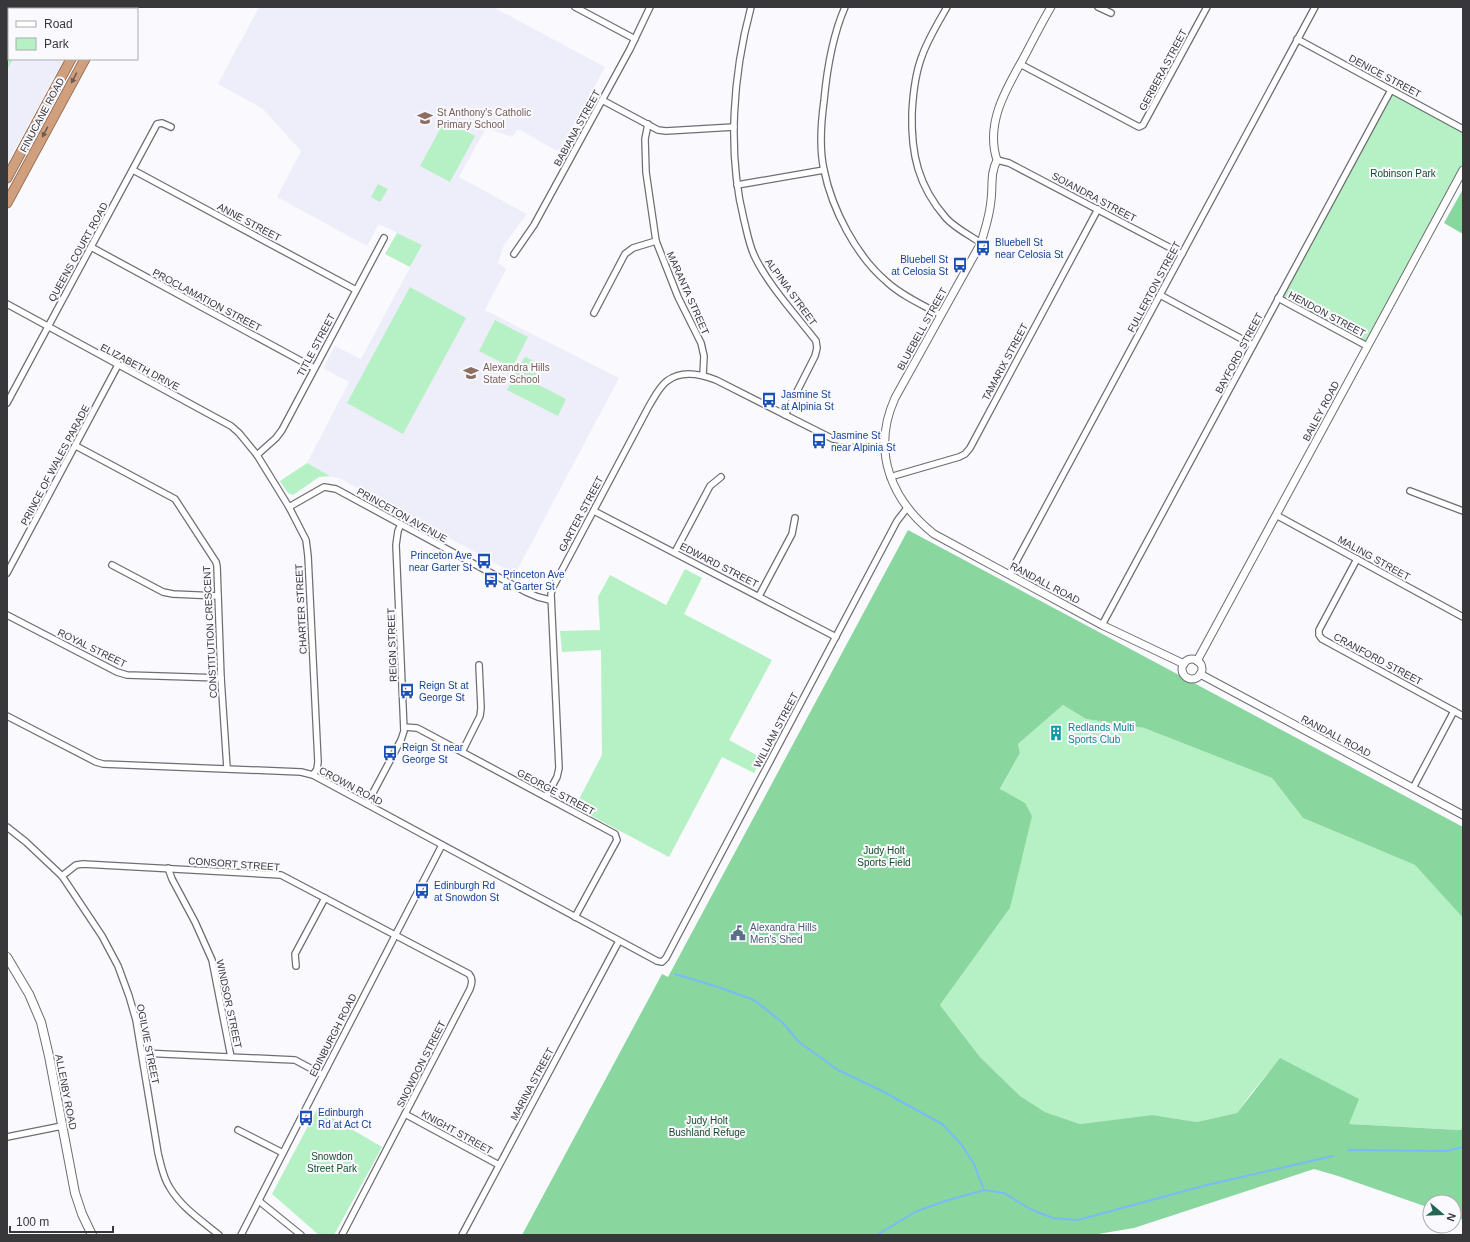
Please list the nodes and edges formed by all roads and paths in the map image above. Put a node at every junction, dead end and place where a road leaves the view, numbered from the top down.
1 (575, 7) edge
2 (650, 7) edge
3 (751, 7) edge
4 (845, 7) edge
5 (947, 7) edge
6 (1051, 7) edge
7 (1098, 7) edge
8 (1207, 7) edge
9 (1315, 7) edge
10 (1111, 14) dead end
11 (635, 39) junction
12 (1297, 39) junction
13 (70, 60) edge
14 (84, 60) edge
15 (1020, 64) junction
16 (1391, 90) junction
17 (602, 100) junction
18 (648, 124) junction
19 (171, 127) dead end
20 (734, 127) junction
21 (1463, 129) edge
22 (997, 160) junction
23 (133, 170) junction
24 (824, 170) junction
25 (1463, 170) edge
26 (7, 178) edge
27 (737, 185) junction
28 (7, 203) edge
29 (1098, 210) junction
30 (384, 238) dead end
31 (656, 241) junction
32 (980, 243) junction
33 (91, 247) junction
34 (514, 254) dead end
35 (1182, 254) junction
36 (356, 290) junction
37 (1160, 295) junction
38 (1278, 298) junction
39 (7, 304) edge
40 (594, 313) dead end
41 (941, 315) junction
42 (48, 327) junction
43 (1253, 346) junction
44 (1367, 346) junction
45 (118, 366) junction
46 (314, 368) junction
47 (703, 374) junction
48 (7, 403) edge
49 (785, 415) junction
50 (884, 440) junction
51 (76, 446) junction
52 (257, 455) junction
53 (721, 477) dead end
54 (890, 477) junction
55 (1410, 491) dead end
56 (289, 507) junction
57 (907, 508) junction
58 (594, 510) junction
59 (1463, 511) edge
60 (1276, 515) junction
61 (795, 518) dead end
62 (402, 524) junction
63 (962, 550) joint
64 (675, 552) junction
65 (1357, 559) junction
66 (112, 565) dead end
67 (7, 573) edge
68 (1009, 575) junction
69 (218, 596) junction
70 (759, 596) junction
71 (550, 600) junction
72 (7, 615) edge
73 (1463, 617) edge
74 (1102, 625) junction
75 (836, 637) junction
76 (1197, 661) junction
77 (1184, 664) junction
78 (479, 665) dead end
79 (1200, 674) junction
80 (221, 678) junction
81 (1454, 711) junction
82 (7, 716) edge
83 (1463, 716) edge
84 (404, 727) junction
85 (462, 752) junction
86 (227, 768) junction
87 (313, 775) junction
88 (1413, 788) junction
89 (546, 797) junction
90 (367, 804) junction
91 (1463, 815) edge
92 (7, 827) edge
93 (442, 845) junction
94 (168, 868) junction
95 (62, 876) junction
96 (325, 898) junction
97 (575, 917) junction
98 (395, 934) junction
99 (619, 941) junction
100 (7, 957) edge
101 (662, 962) joint
102 (296, 966) dead end
103 (142, 1053) junction
104 (231, 1057) junction
105 (322, 1075) junction
106 (406, 1114) junction
107 (62, 1126) junction
108 (238, 1130) dead end
109 (7, 1137) edge
110 (283, 1153) junction
111 (499, 1165) junction
112 (259, 1201) junction
113 (92, 1235) edge
114 (219, 1235) edge
115 (241, 1235) edge
116 (301, 1235) edge
117 (342, 1235) edge
118 (462, 1235) edge

1 - 11 street
2 - 11 street, BABIANA STREET
3 - 20 street, ALPINIA STREET
4 - 24 street
5 - 32 street
6 - 15 street, BLUEBELL STREET
7 - 10 street
8 - 15 street, GERBERA STREET
9 - 12 street, FULLERTON STREET
11 - 17 street, BABIANA STREET
12 - 16 street, DENICE STREET
12 - 35 street, FULLERTON STREET
13 - 26 highway, FINUCANE ROAD
14 -> 28 highway, FINUCANE ROAD
15 - 22 street, BLUEBELL STREET
16 - 21 street, DENICE STREET
16 - 38 street, BAYFORD STREET
17 - 18 street
17 - 34 street, BABIANA STREET
18 - 20 street
18 - 31 street, MARANTA STREET
19 - 23 street, QUEENS COURT ROAD
20 - 27 street, ALPINIA STREET
22 - 29 street, SOIANDRA STREET
22 - 32 street, BLUEBELL STREET
23 - 33 street, QUEENS COURT ROAD
23 - 36 street, ANNE STREET
24 - 27 street
24 - 41 street
25 - 44 street, BAILEY ROAD
27 - 49 street, ALPINIA STREET
29 - 35 street, SOIANDRA STREET
29 - 54 street, TAMARIX STREET
30 - 36 street, TITLE STREET
31 - 40 street
31 - 47 street, MARANTA STREET
32 - 41 street, BLUEBELL STREET
33 - 42 street, QUEENS COURT ROAD
33 - 46 street, PROCLAMATION STREET
35 - 37 street, FULLERTON STREET
36 - 46 street, TITLE STREET
37 - 43 street
37 - 68 street, FULLERTON STREET
38 - 43 street, BAYFORD STREET
38 - 44 street, HENDON STREET
39 - 42 street, ELIZABETH DRIVE
41 - 50 street, BLUEBELL STREET
42 - 45 street, ELIZABETH DRIVE
42 - 48 street, QUEENS COURT ROAD
43 - 74 street, BAYFORD STREET
44 - 60 street, BAILEY ROAD
45 - 51 street, PRINCE OF WALES PARADE
45 - 52 street, ELIZABETH DRIVE
46 - 52 street, TITLE STREET
47 - 49 street
47 - 58 street, GARTER STREET
49 - 50 street
50 - 54 street, BLUEBELL STREET
51 - 67 street, PRINCE OF WALES PARADE
51 - 69 street, CONSTITUTION CRESCENT
52 - 56 street, CHARTER STREET
53 - 64 street
54 - 57 street, BLUEBELL STREET
55 - 59 street
56 - 62 street, PRINCETON AVENUE
56 - 87 street, CHARTER STREET
57 - 63 street, BLUEBELL STREET
57 - 75 street, WILLIAM STREET
58 - 64 street, EDWARD STREET
58 - 71 street, GARTER STREET
60 - 65 street, MALING STREET
60 - 76 street, BAILEY ROAD
61 - 70 street
62 - 71 street, PRINCETON AVENUE
62 - 84 street, REIGN STREET
63 - 68 street, RANDALL ROAD
64 - 70 street, EDWARD STREET
65 - 73 street, MALING STREET
65 - 81 street, CRANFORD STREET
66 - 69 street
68 - 74 street, RANDALL ROAD
69 - 80 street, CONSTITUTION CRESCENT
70 - 75 street, EDWARD STREET
71 - 89 street, GARTER STREET
72 - 80 street, ROYAL STREET
74 - 77 street, RANDALL ROAD
75 - 101 street, WILLIAM STREET
76 - 77 street
76 - 79 street
77 - 79 street, RANDALL ROAD
78 - 85 street
79 - 88 street, RANDALL ROAD
80 - 86 street, CONSTITUTION CRESCENT
81 - 83 street, CRANFORD STREET
81 - 88 street
82 - 86 street, CROWN ROAD
84 - 85 street, GEORGE STREET
84 - 90 street, REIGN STREET
85 - 89 street, GEORGE STREET
86 - 87 street, CROWN ROAD
87 - 90 street, CROWN ROAD
88 - 91 street, RANDALL ROAD
89 - 97 street, GEORGE STREET
90 - 93 street, CROWN ROAD
92 - 95 street, OGILVIE STREET
93 - 97 street, CROWN ROAD
93 - 98 street, EDINBURGH ROAD
94 - 95 street, CONSORT STREET
94 - 96 street, CONSORT STREET
94 - 104 street, WINDSOR STREET
95 - 103 street, OGILVIE STREET
96 - 98 street, CONSORT STREET
96 - 102 street
97 - 99 street, CROWN ROAD
98 - 105 street, EDINBURGH ROAD
98 - 106 street, SNOWDON STREET
99 - 101 street, CROWN ROAD
99 - 111 street, MARINA STREET
100 - 107 main road, ALLENBY ROAD
103 - 104 street
103 - 114 street, OGILVIE STREET
104 - 105 street
105 - 110 street, EDINBURGH ROAD
106 - 111 street, KNIGHT STREET
106 - 117 street, SNOWDON STREET
107 - 109 street
107 - 113 main road, ALLENBY ROAD
108 - 110 street
110 - 112 street, EDINBURGH ROAD
111 - 118 street, MARINA STREET
112 - 115 street, EDINBURGH ROAD
112 - 116 street

